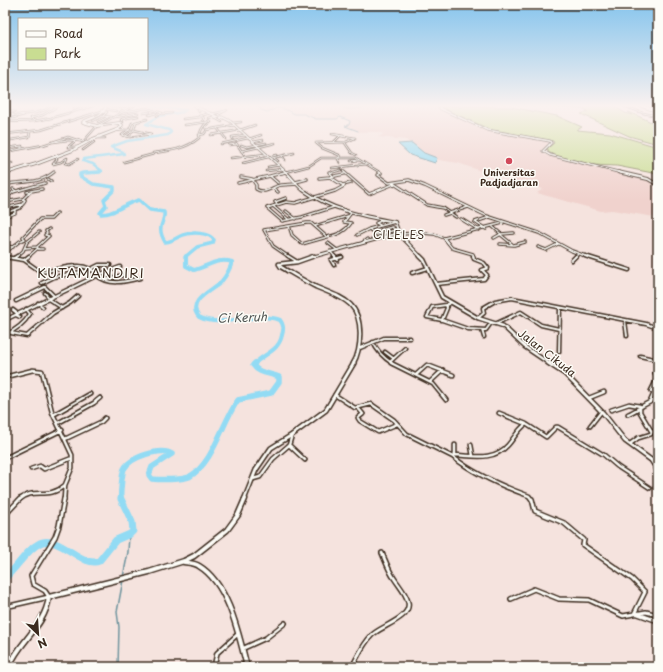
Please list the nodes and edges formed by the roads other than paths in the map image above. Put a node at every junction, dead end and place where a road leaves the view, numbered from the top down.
1 (27, 137) edge
2 (65, 137) edge
3 (78, 137) edge
4 (88, 137) edge
5 (199, 137) edge
6 (253, 137) edge
7 (339, 137) edge
8 (352, 137) edge
9 (530, 137) edge
10 (96, 138) joint
11 (105, 138) dead end
12 (236, 138) dead end
13 (248, 139) junction
14 (76, 140) junction
15 (90, 140) junction
16 (263, 140) dead end
17 (5, 141) edge
18 (84, 142) junction
19 (253, 142) junction
20 (334, 142) junction
21 (344, 142) junction
22 (236, 143) junction
23 (266, 143) dead end
24 (276, 143) dead end
25 (221, 144) dead end
26 (43, 145) junction
27 (230, 145) dead end
28 (241, 145) dead end
29 (257, 146) junction
30 (80, 147) junction
31 (13, 148) dead end
32 (165, 149) dead end
33 (83, 150) dead end
34 (172, 150) junction
35 (168, 151) junction
36 (6, 152) edge
37 (163, 152) junction
38 (241, 152) junction
39 (153, 153) dead end
40 (294, 153) dead end
41 (173, 154) dead end
42 (266, 154) junction
43 (277, 155) dead end
44 (282, 156) junction
45 (345, 156) dead end
46 (356, 156) junction
47 (55, 157) junction
48 (247, 157) junction
49 (231, 158) dead end
50 (272, 158) junction
51 (78, 159) dead end
52 (338, 159) junction
53 (348, 159) junction
54 (254, 160) junction
55 (285, 160) dead end
56 (359, 160) junction
57 (278, 161) dead end
58 (351, 161) dead end
59 (124, 162) dead end
60 (318, 162) dead end
61 (12, 163) dead end
62 (243, 163) dead end
63 (314, 163) junction
64 (340, 163) dead end
65 (367, 164) junction
66 (5, 165) edge
67 (280, 165) junction
68 (268, 167) dead end
69 (339, 167) junction
70 (332, 168) dead end
71 (5, 169) edge
72 (283, 169) junction
73 (341, 170) junction
74 (11, 171) junction
75 (266, 171) dead end
76 (54, 172) dead end
77 (287, 172) junction
78 (5, 173) edge
79 (344, 174) junction
80 (242, 176) dead end
81 (270, 176) junction
82 (5, 177) edge
83 (330, 177) junction
84 (334, 177) junction
85 (319, 178) dead end
86 (48, 179) junction
87 (307, 179) dead end
88 (253, 180) junction
89 (34, 182) junction
90 (51, 182) dead end
91 (351, 182) dead end
92 (45, 183) dead end
93 (238, 183) dead end
94 (278, 183) dead end
95 (296, 183) junction
96 (393, 184) junction
97 (7, 186) dead end
98 (36, 186) junction
99 (343, 186) junction
100 (658, 186) edge
101 (273, 188) junction
102 (346, 188) dead end
103 (13, 189) dead end
104 (42, 189) dead end
105 (16, 191) junction
106 (27, 192) dead end
107 (31, 192) junction
108 (278, 192) dead end
109 (316, 197) junction
110 (286, 198) dead end
111 (23, 199) junction
112 (10, 201) junction
113 (5, 202) edge
114 (24, 204) junction
115 (277, 204) junction
116 (273, 206) junction
117 (5, 208) edge
118 (334, 208) junction
119 (468, 208) junction
120 (15, 211) junction
121 (286, 211) dead end
122 (5, 213) edge
123 (57, 213) dead end
124 (350, 213) junction
125 (450, 213) junction
126 (444, 215) dead end
127 (348, 216) junction
128 (5, 217) edge
129 (456, 217) dead end
130 (490, 217) junction
131 (296, 219) junction
132 (461, 219) dead end
133 (289, 220) junction
134 (336, 221) junction
135 (344, 222) junction
136 (394, 222) junction
137 (504, 222) junction
138 (289, 226) junction
139 (315, 226) junction
140 (381, 226) junction
141 (493, 227) junction
142 (49, 229) dead end
143 (369, 229) junction
144 (486, 229) junction
145 (480, 230) junction
146 (39, 232) dead end
147 (374, 232) junction
148 (514, 233) dead end
149 (399, 234) junction
150 (357, 235) dead end
151 (501, 235) junction
152 (327, 237) junction
153 (444, 238) junction
154 (494, 238) dead end
155 (24, 239) junction
156 (30, 239) junction
157 (367, 239) dead end
158 (525, 242) dead end
159 (328, 243) dead end
160 (362, 243) junction
161 (500, 244) dead end
162 (558, 244) junction
163 (514, 245) junction
164 (5, 246) edge
165 (538, 247) dead end
166 (13, 248) junction
167 (25, 248) junction
168 (38, 248) junction
169 (44, 249) dead end
170 (337, 250) junction
171 (330, 251) junction
172 (5, 253) edge
173 (578, 254) junction
174 (5, 256) edge
175 (342, 256) dead end
176 (14, 258) junction
177 (337, 259) junction
178 (24, 260) junction
179 (572, 260) dead end
180 (297, 262) junction
181 (110, 265) dead end
182 (334, 265) dead end
183 (120, 267) dead end
184 (428, 268) junction
185 (92, 269) junction
186 (100, 269) dead end
187 (629, 270) dead end
188 (95, 271) junction
189 (412, 273) dead end
190 (97, 275) junction
191 (123, 275) dead end
192 (140, 278) dead end
193 (104, 281) junction
194 (42, 283) dead end
195 (436, 284) junction
196 (45, 293) dead end
197 (54, 296) junction
198 (78, 296) dead end
199 (49, 298) junction
200 (16, 301) dead end
201 (38, 303) junction
202 (450, 303) junction
203 (446, 305) junction
204 (43, 307) dead end
205 (62, 308) junction
206 (560, 308) junction
207 (26, 309) junction
208 (13, 310) dead end
209 (17, 315) junction
210 (20, 318) dead end
211 (478, 318) junction
212 (5, 320) edge
213 (442, 320) junction
214 (625, 321) junction
215 (491, 323) junction
216 (495, 324) junction
217 (658, 328) edge
218 (559, 329) junction
219 (482, 330) junction
220 (11, 333) junction
221 (5, 335) edge
222 (626, 336) dead end
223 (484, 337) dead end
224 (410, 338) dead end
225 (373, 342) junction
226 (360, 348) junction
227 (405, 348) dead end
228 (385, 352) dead end
229 (559, 352) dead end
230 (640, 356) dead end
231 (393, 358) junction
232 (658, 360) edge
233 (390, 362) junction
234 (442, 370) junction
235 (658, 373) edge
236 (416, 375) junction
237 (453, 375) dead end
238 (5, 377) edge
239 (658, 377) edge
240 (430, 382) junction
241 (604, 392) dead end
242 (90, 394) dead end
243 (333, 396) junction
244 (100, 398) dead end
245 (588, 399) junction
246 (446, 400) dead end
247 (640, 406) junction
248 (358, 408) junction
249 (611, 410) dead end
250 (601, 412) junction
251 (499, 413) dead end
252 (628, 414) dead end
253 (54, 415) junction
254 (105, 418) dead end
255 (58, 423) junction
256 (397, 424) junction
257 (526, 424) junction
258 (590, 426) dead end
259 (62, 430) junction
260 (292, 435) junction
261 (65, 439) junction
262 (455, 445) dead end
263 (471, 445) dead end
264 (629, 445) junction
265 (290, 446) junction
266 (454, 456) junction
267 (473, 456) junction
268 (5, 458) edge
269 (72, 458) junction
270 (305, 460) dead end
271 (651, 460) junction
272 (658, 462) edge
273 (31, 469) dead end
274 (658, 471) edge
275 (253, 479) junction
276 (65, 485) junction
277 (650, 488) dead end
278 (5, 515) edge
279 (382, 553) dead end
280 (184, 561) junction
281 (49, 597) junction
282 (511, 599) dead end
283 (5, 607) edge
284 (634, 614) junction
285 (658, 615) edge
286 (658, 621) edge
287 (286, 623) dead end
288 (239, 633) junction
289 (244, 648) junction
290 (247, 665) edge
291 (9, 667) edge
292 (214, 667) edge
293 (239, 667) edge
294 (352, 667) edge

1 - 17 street
2 - 26 street
3 - 18 street
4 - 18 street
5 - 34 street
6 - 13 street
7 - 20 street
8 - 21 street
9 - 100 main road
10 - 11 street
10 - 15 highway
12 - 22 street
13 - 19 street
13 - 22 street
14 - 18 street
14 - 26 street
14 - 30 street
15 - 18 highway
15 - 33 street
16 - 19 street
18 - 30 highway
19 - 29 street
20 - 21 street
20 - 52 street
21 - 46 street
22 - 25 street
22 - 27 street
22 - 38 street
23 - 29 street
24 - 29 street
26 - 36 street
28 - 29 street
29 - 38 street
29 - 42 street
30 - 47 highway
31 - 36 street
32 - 35 street
34 - 35 street
34 - 41 street
35 - 37 street
37 - 39 street
37 - 59 street
38 - 48 street
40 - 44 street
42 - 48 street
42 - 50 street
43 - 50 street
44 - 50 street
44 - 55 street
45 - 53 street
46 - 53 street
46 - 56 street
47 - 51 street
47 - 74 highway
48 - 49 street
48 - 54 street
50 - 54 street
50 - 57 street
50 - 67 street
52 - 53 street
52 - 63 street
52 - 64 street
54 - 62 street
56 - 58 street
56 - 65 street
60 - 63 street
61 - 66 street
63 - 77 street
65 - 69 street
65 - 96 street
67 - 68 street
67 - 72 street
69 - 70 street
69 - 73 street
71 - 74 street
72 - 75 street
72 - 77 street
73 - 79 street
73 - 84 street
74 - 78 highway
74 - 82 street
76 - 86 street
77 - 81 street
77 - 95 street
79 - 84 street
79 - 96 street
80 - 88 street
81 - 88 street
81 - 94 street
83 - 84 street
83 - 85 street
83 - 99 street
86 - 89 street
86 - 90 street
87 - 95 street
88 - 93 street
88 - 101 street
89 - 97 street
89 - 98 street
91 - 99 street
92 - 98 street
95 - 101 street
95 - 109 street
96 - 119 street
96 - 125 street
98 - 105 street
99 - 102 street
99 - 109 street
101 - 108 street
103 - 105 street
104 - 107 street
105 - 112 street
106 - 107 street
107 - 111 street
109 - 115 street
109 - 118 street
110 - 115 street
111 - 112 street
111 - 114 street
112 - 113 street
114 - 117 street
114 - 120 street
115 - 116 street
116 - 133 street
116 - 133 street
118 - 124 street
118 - 131 street
119 - 125 street
119 - 130 street
120 - 122 street
120 - 128 street
121 - 131 street
123 - 155 street
124 - 127 street
124 - 136 street
125 - 126 street
125 - 129 street
127 - 134 street
127 - 135 street
130 - 137 street
130 - 144 street
131 - 133 street
132 - 145 street
134 - 135 street
134 - 139 street
135 - 152 street
136 - 140 street
136 - 140 street
136 - 149 street, Jalan Cikuda
137 - 141 street
137 - 162 street
138 - 139 street
138 - 152 street
138 - 180 street
139 - 152 street
140 - 143 street
141 - 144 street
141 - 151 street
142 - 168 street
143 - 147 street
143 - 150 street
144 - 145 street
145 - 153 street
146 - 156 street
147 - 147 street
148 - 151 street
149 - 153 street
149 - 160 street
149 - 184 street, Jalan Cikuda
151 - 154 street
151 - 163 street
153 - 195 street
155 - 156 street
155 - 166 street
156 - 167 street
157 - 160 street
158 - 163 street
159 - 170 street
160 - 170 street
161 - 163 street
162 - 165 street
162 - 173 street
164 - 166 street
166 - 172 street
167 - 168 street
167 - 176 street
168 - 169 street
168 - 178 street
170 - 171 street
171 - 177 street
171 - 180 street
173 - 179 street
173 - 187 street
174 - 176 street
175 - 177 street
176 - 178 street
177 - 182 street
178 - 185 street
180 - 226 street
181 - 185 street
183 - 190 street
184 - 189 street
184 - 195 street, Jalan Cikuda
185 - 188 street
185 - 194 street
186 - 188 street
188 - 190 street
190 - 193 street
190 - 197 street
191 - 193 street
192 - 193 street
195 - 202 street, Jalan Cikuda
196 - 199 street
197 - 199 street
197 - 200 street
198 - 205 street
199 - 201 street
199 - 205 street
201 - 204 street
201 - 207 street
202 - 203 street
202 - 211 street, Jalan Cikuda
203 - 213 street
203 - 213 street
205 - 220 street
206 - 211 street
206 - 214 street
206 - 218 street
207 - 209 street
207 - 220 street
208 - 209 street
209 - 210 street
209 - 212 street
211 - 215 street, Jalan Cikuda
213 - 219 street
214 - 217 street
214 - 222 street
215 - 216 street, Jalan Cikuda
215 - 219 street
216 - 218 street
216 - 245 street, Jalan Cikuda
218 - 229 street
219 - 223 street
220 - 221 street
224 - 225 street
225 - 226 street
225 - 233 street
226 - 243 street
227 - 231 street
228 - 231 street
230 - 232 street
231 - 233 street
233 - 236 street
234 - 236 street
234 - 237 street
234 - 240 street
235 - 239 street
236 - 240 street
238 - 253 street
239 - 247 street
240 - 246 street
241 - 245 street
242 - 253 street
243 - 248 street
243 - 260 street
244 - 255 street
245 - 250 street, Jalan Cikuda
247 - 249 street
247 - 252 street
247 - 264 street
248 - 256 street
248 - 256 street
250 - 258 street
250 - 264 street, Jalan Cikuda
251 - 257 street
253 - 255 street
254 - 261 street
255 - 259 street
256 - 266 street
257 - 267 street
257 - 277 street
259 - 261 street
259 - 268 street
260 - 265 street
260 - 275 street
261 - 269 street
262 - 266 street
263 - 267 street
264 - 271 street, Jalan Cikuda
265 - 270 street
265 - 275 street
266 - 267 street
266 - 284 street
269 - 273 street
269 - 276 street
271 - 272 street
271 - 274 street, Jalan Cikuda
275 - 280 street
276 - 278 street
276 - 281 street
279 - 294 street
280 - 281 street
280 - 288 street
281 - 283 street
281 - 291 street
282 - 284 street
284 - 285 street
284 - 286 street
287 - 289 street
288 - 289 street
288 - 292 street
289 - 290 street
290 - 293 street

